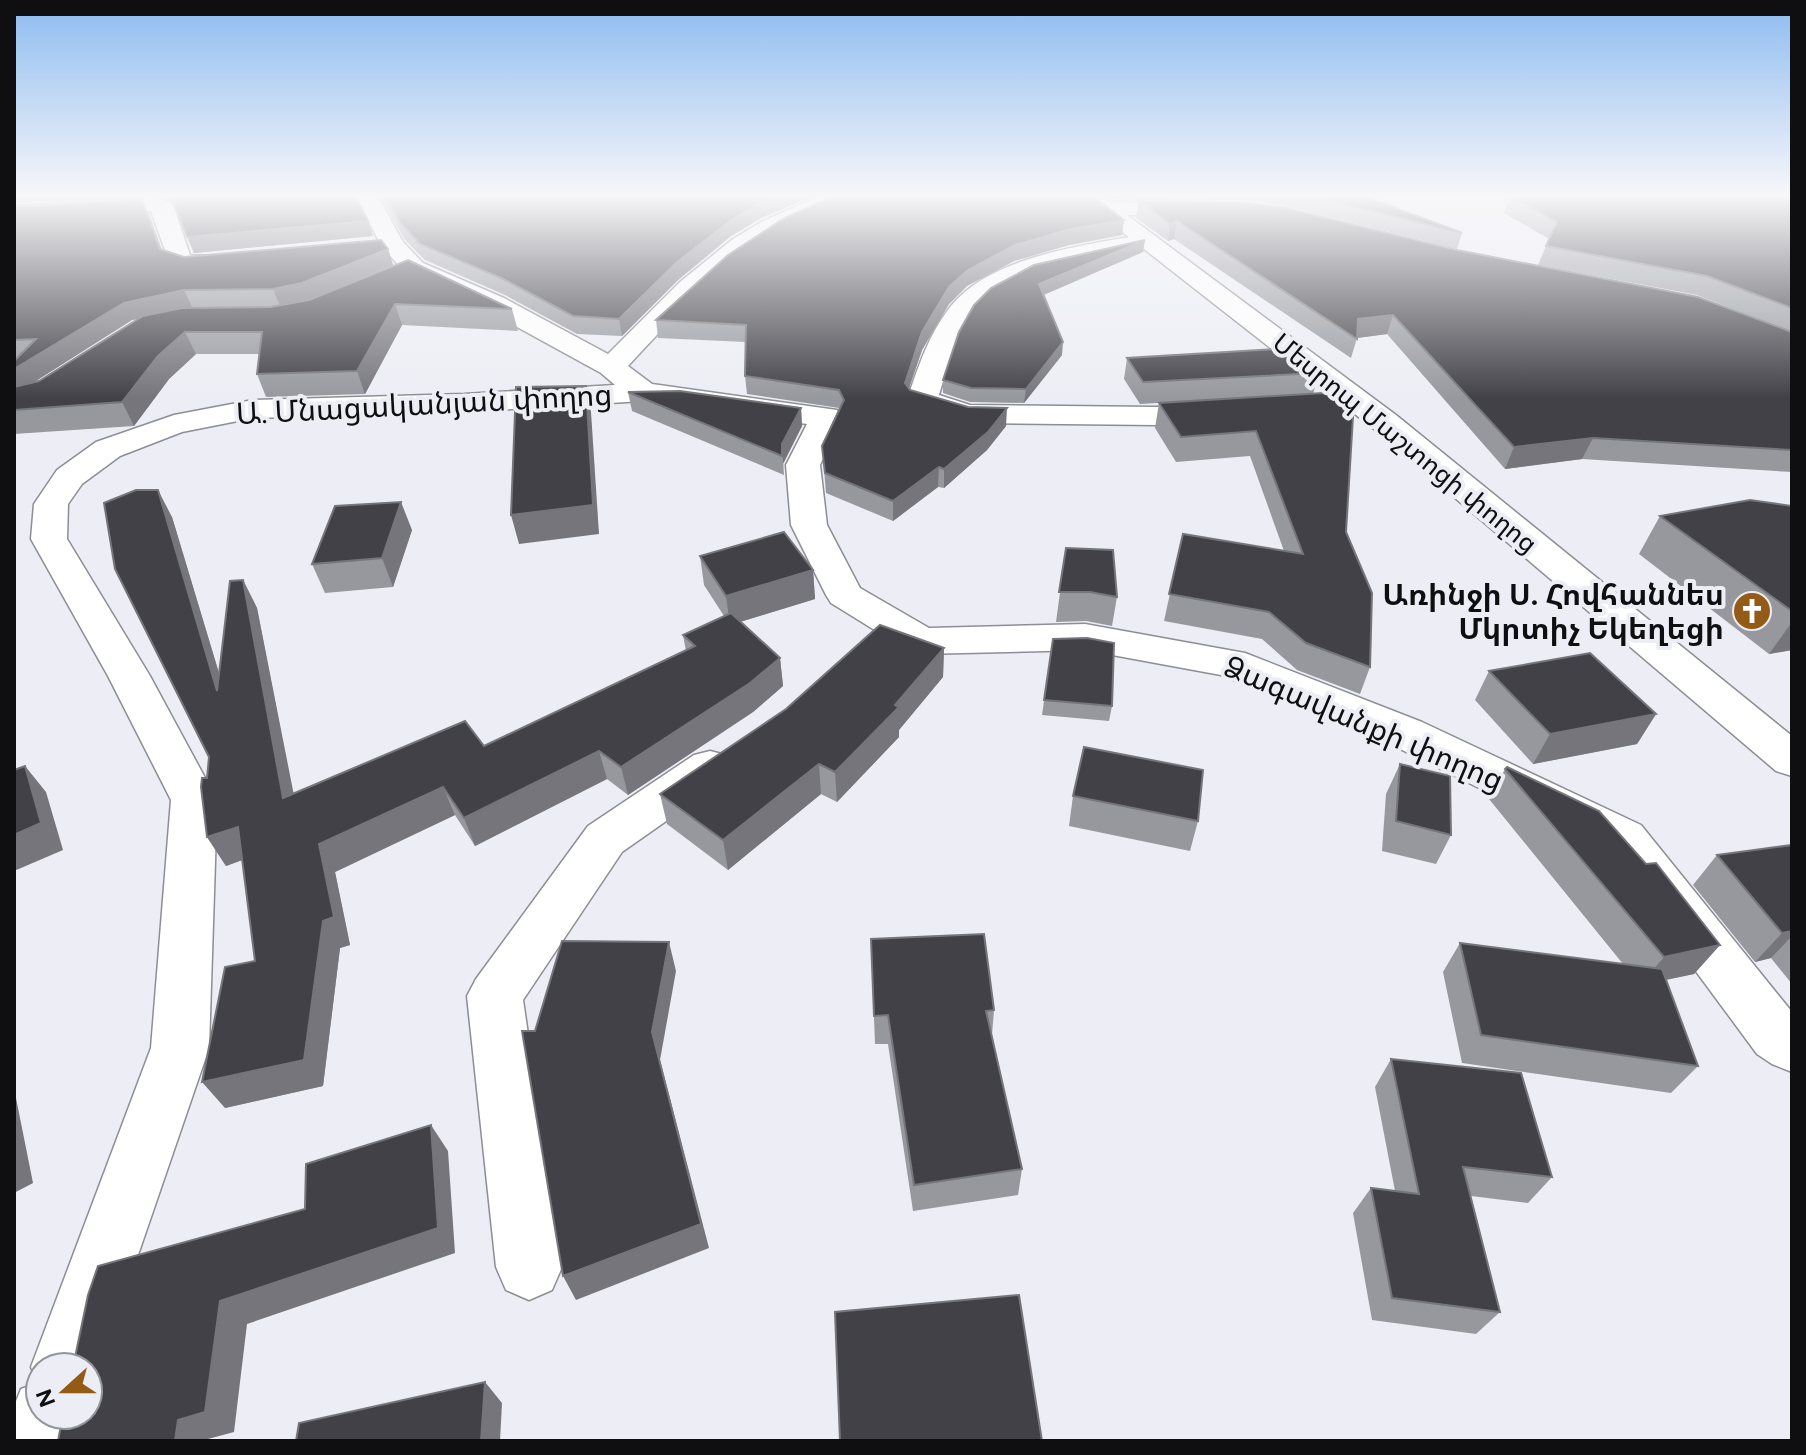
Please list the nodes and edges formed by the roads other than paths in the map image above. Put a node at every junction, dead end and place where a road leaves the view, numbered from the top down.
1 (189, 263) edge
2 (209, 263) edge
3 (398, 263) edge
4 (715, 263) edge
5 (1048, 263) edge
6 (1177, 263) edge
7 (627, 380) junction
8 (1316, 406) edge
9 (1243, 411) edge
10 (1385, 422) junction
11 (745, 742) edge
12 (1792, 760) edge
13 (1792, 1046) edge
14 (529, 1267) dead end
15 (72, 1351) edge

1 - 2 street
3 - 7 street, Ձագավանքի փողոց
4 - 7 street
5 - 9 street
6 - 10 street, Մեսրոպ Մաշտոցի փողոց
7 - 13 street, Ձագավանքի փողոց
7 - 15 street, Ա. Մնացականյան փողոց
8 - 10 street
10 - 12 street, Մեսրոպ Մաշտոցի փողոց
11 - 14 street

